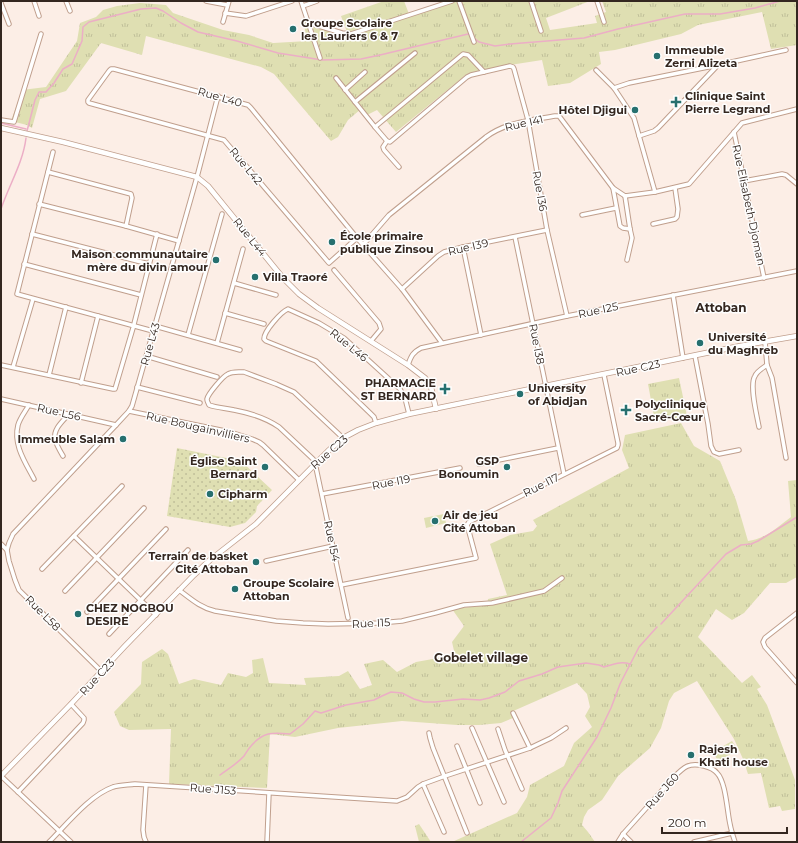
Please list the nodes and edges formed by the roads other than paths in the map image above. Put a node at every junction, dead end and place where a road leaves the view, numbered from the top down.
1 (34, 1) edge
2 (66, 1) edge
3 (206, 1) edge
4 (292, 1) edge
5 (301, 1) edge
6 (317, 1) edge
7 (452, 1) edge
8 (459, 1) edge
9 (531, 1) edge
10 (597, 1) edge
11 (1, 3) edge
12 (228, 3) edge
13 (303, 6) junction
14 (70, 11) dead end
15 (225, 13) junction
16 (39, 16) dead end
17 (223, 22) dead end
18 (604, 22) dead end
19 (309, 23) junction
20 (9, 24) dead end
21 (541, 31) dead end
22 (41, 34) dead end
23 (474, 42) dead end
24 (786, 50) dead end
25 (415, 53) dead end
26 (320, 58) dead end
27 (718, 65) junction
28 (596, 70) dead end
29 (365, 72) dead end
30 (484, 72) junction
31 (336, 78) dead end
32 (614, 88) junction
33 (345, 90) junction
34 (218, 96) junction
35 (88, 102) joint
36 (355, 102) junction
37 (797, 109) edge
38 (1, 120) edge
39 (528, 120) junction
40 (375, 127) junction
41 (1, 128) edge
42 (734, 132) junction
43 (208, 136) junction
44 (639, 136) junction
45 (387, 141) junction
46 (53, 152) dead end
47 (399, 167) dead end
48 (48, 172) junction
49 (197, 177) junction
50 (744, 181) junction
51 (797, 184) edge
52 (613, 188) junction
53 (675, 188) junction
54 (655, 192) junction
55 (625, 196) junction
56 (40, 204) junction
57 (616, 208) junction
58 (222, 214) dead end
59 (582, 214) dead end
60 (653, 224) dead end
61 (126, 226) junction
62 (630, 228) junction
63 (547, 230) junction
64 (32, 234) junction
65 (157, 234) junction
66 (515, 237) junction
67 (357, 238) junction
68 (180, 241) junction
69 (363, 245) junction
70 (464, 247) junction
71 (243, 249) dead end
72 (627, 260) dead end
73 (24, 264) junction
74 (149, 264) junction
75 (334, 270) dead end
76 (797, 271) edge
77 (764, 278) junction
78 (234, 283) junction
79 (402, 289) junction
80 (141, 295) junction
81 (276, 295) dead end
82 (673, 295) junction
83 (32, 299) junction
84 (66, 307) junction
85 (225, 313) junction
86 (98, 316) junction
87 (567, 316) junction
88 (533, 323) junction
89 (264, 324) dead end
90 (134, 325) junction
91 (155, 326) junction
92 (153, 331) junction
93 (188, 335) junction
94 (481, 335) junction
95 (797, 336) edge
96 (371, 341) junction
97 (765, 342) junction
98 (442, 343) junction
99 (217, 344) junction
100 (240, 350) dead end
101 (146, 356) junction
102 (695, 356) junction
103 (682, 358) junction
104 (1, 365) edge
105 (408, 365) junction
106 (767, 365) junction
107 (13, 367) junction
108 (49, 375) junction
109 (604, 375) junction
110 (217, 377) dead end
111 (81, 383) junction
112 (546, 386) junction
113 (137, 387) junction
114 (1, 399) edge
115 (200, 403) dead end
116 (29, 405) junction
117 (436, 409) junction
118 (129, 411) junction
119 (69, 414) junction
120 (408, 414) junction
121 (376, 423) junction
122 (116, 425) junction
123 (759, 427) dead end
124 (342, 438) junction
125 (558, 448) junction
126 (739, 450) dead end
127 (63, 456) dead end
128 (786, 458) dead end
129 (315, 463) junction
130 (479, 464) dead end
131 (460, 468) dead end
132 (564, 474) junction
133 (34, 479) dead end
134 (299, 480) junction
135 (122, 486) dead end
136 (322, 494) junction
137 (144, 508) dead end
138 (166, 529) dead end
139 (74, 536) junction
140 (1, 544) edge
141 (333, 546) junction
142 (7, 550) junction
143 (188, 550) dead end
144 (96, 558) junction
145 (266, 561) dead end
146 (42, 570) dead end
147 (562, 578) dead end
148 (118, 579) junction
149 (341, 585) junction
150 (179, 590) junction
151 (64, 591) dead end
152 (140, 600) junction
153 (87, 612) dead end
154 (797, 613) edge
155 (156, 615) junction
156 (348, 618) dead end
157 (109, 634) dead end
158 (101, 672) junction
159 (797, 684) edge
160 (71, 704) junction
161 (513, 713) dead end
162 (472, 728) dead end
163 (566, 728) dead end
164 (498, 729) dead end
165 (429, 733) dead end
166 (457, 746) dead end
167 (530, 748) junction
168 (508, 755) junction
169 (487, 762) junction
170 (467, 769) junction
171 (1, 776) edge
172 (444, 776) junction
173 (423, 784) junction
174 (146, 785) junction
175 (522, 788) dead end
176 (18, 792) junction
177 (269, 793) junction
178 (504, 802) dead end
179 (480, 803) dead end
180 (60, 831) junction
181 (444, 832) dead end
182 (467, 833) dead end
183 (732, 833) junction
184 (623, 834) junction
185 (49, 842) edge
186 (71, 842) edge
187 (146, 842) edge
188 (267, 842) edge
189 (618, 842) edge
190 (631, 842) edge
191 (694, 842) edge
192 (735, 842) edge

1 - 16 street
2 - 14 street
3 - 12 street
4 - 15 street
5 - 13 street
6 - 13 street
7 - 19 street
8 - 23 street
9 - 21 street
10 - 18 street
11 - 20 street
12 - 15 street
13 - 19 street
15 - 17 street
19 - 26 street
22 - 38 street
24 - 27 street
25 - 36 street
27 - 32 street
27 - 44 street
28 - 32 street
29 - 33 street
30 - 39 street, Rue I36
30 - 40 street
30 - 45 street
31 - 33 street
32 - 44 street
33 - 36 street
34 - 35 street, Rue L40
34 - 43 street, Rue L43
34 - 67 street, Rue L40
35 - 43 street, Rue L42
36 - 40 street
37 - 42 street
39 - 52 street, Rue I41
39 - 63 street, Rue I36
39 - 69 street, Rue I41
40 - 45 street
41 - 49 street, Rue L44
42 - 50 street, Rue Elisabeth Djoman
42 - 53 street
43 - 49 street, Rue L43
43 - 67 street, Rue L42
44 - 54 street
45 - 47 street
46 - 48 street
48 - 56 street
48 - 61 street
49 - 68 street, Rue L43
49 - 96 street, Rue L44
50 - 51 street
50 - 77 street, Rue Elisabeth Djoman
52 - 55 street, Rue I41
52 - 57 street
53 - 54 street
53 - 60 street
54 - 55 street
55 - 62 street
56 - 61 street
56 - 64 street
57 - 59 street
57 - 62 street
58 - 93 street
61 - 65 street
62 - 72 street
63 - 66 street, Rue I39
63 - 87 street, Rue I36
64 - 73 street
64 - 74 street
65 - 68 street
65 - 74 street
66 - 70 street, Rue I39
66 - 88 street, Rue I38
67 - 69 street, Rue L40
68 - 91 street, Rue L43
69 - 79 street, Rue L40
70 - 79 street, Rue I39
70 - 94 street
71 - 78 street
73 - 80 street
73 - 83 street
74 - 80 street
75 - 96 street
76 - 77 street, Rue I25
77 - 82 street, Rue I25
78 - 81 street
78 - 85 street
79 - 98 street, Rue L40
80 - 90 street
82 - 87 street, Rue I25
82 - 103 street
83 - 84 street
83 - 107 street
84 - 86 street
84 - 108 street
85 - 89 street
85 - 99 street
86 - 90 street
86 - 111 street
87 - 88 street, Rue I25
88 - 94 street, Rue I25
88 - 112 street, Rue I38
90 - 92 street
90 - 111 street
91 - 92 street, Rue L43
91 - 93 street
92 - 101 street, Rue L43
93 - 99 street
94 - 98 street, Rue I25
95 - 97 street, Rue C23
96 - 105 street, Rue L44
97 - 102 street, Rue C23
97 - 106 street
98 - 105 street, Rue I25
99 - 100 street
101 - 110 street
101 - 113 street, Rue L43
102 - 103 street, Rue C23
102 - 126 street
103 - 109 street, Rue C23
104 - 107 street
105 - 117 street, Rue L44
106 - 123 street
106 - 128 street
107 - 108 street
108 - 111 street
109 - 112 street, Rue C23
109 - 132 street, Rue I17
112 - 117 street, Rue C23
112 - 125 street, Rue I38
113 - 115 street
113 - 118 street, Rue L43
114 - 116 street, Rue L56
116 - 119 street, Rue L56
116 - 133 street
117 - 120 street, Rue C23
118 - 122 street, Rue L43
118 - 134 street, Rue Bougainvilliers
119 - 122 street, Rue L56
119 - 127 street
120 - 121 street, Rue C23
120 - 121 street, Rue L46
121 - 124 street, Rue C23
122 - 142 street, Rue L43
124 - 129 street, Rue C23
124 - 129 street
125 - 130 street
125 - 132 street, Rue I38
129 - 134 street, Rue C23
129 - 136 street, Rue I54
131 - 136 street, Rue I19
132 - 149 street, Rue I17
134 - 150 street, Rue C23
135 - 139 street
136 - 141 street, Rue I54
137 - 144 street
138 - 148 street
139 - 144 street
139 - 146 street
140 - 142 street
141 - 145 street
141 - 149 street, Rue I54
142 - 158 street, Rue L58
143 - 152 street
144 - 148 street
144 - 151 street
147 - 150 street, Rue I15
148 - 152 street
148 - 153 street
149 - 156 street, Rue I54
150 - 155 street, Rue C23
152 - 155 street
152 - 157 street
154 - 159 street
155 - 158 street, Rue C23
158 - 160 street, Rue C23
160 - 171 street, Rue C23
160 - 176 street
161 - 167 street
162 - 169 street
163 - 167 street
164 - 168 street
165 - 172 street
166 - 170 street
167 - 168 street
168 - 169 street
168 - 175 street
169 - 170 street
169 - 178 street
170 - 172 street
170 - 179 street
171 - 176 street
172 - 173 street
172 - 182 street
173 - 177 street, Rue J153
173 - 181 street
174 - 177 street, Rue J153
174 - 180 street, Rue J153
174 - 187 street
176 - 180 street
177 - 188 street
180 - 185 street, Rue J153
180 - 186 street
183 - 184 street, Rue J60
183 - 191 street
183 - 192 street, Rue J60
184 - 189 street, Rue J60
184 - 190 street

